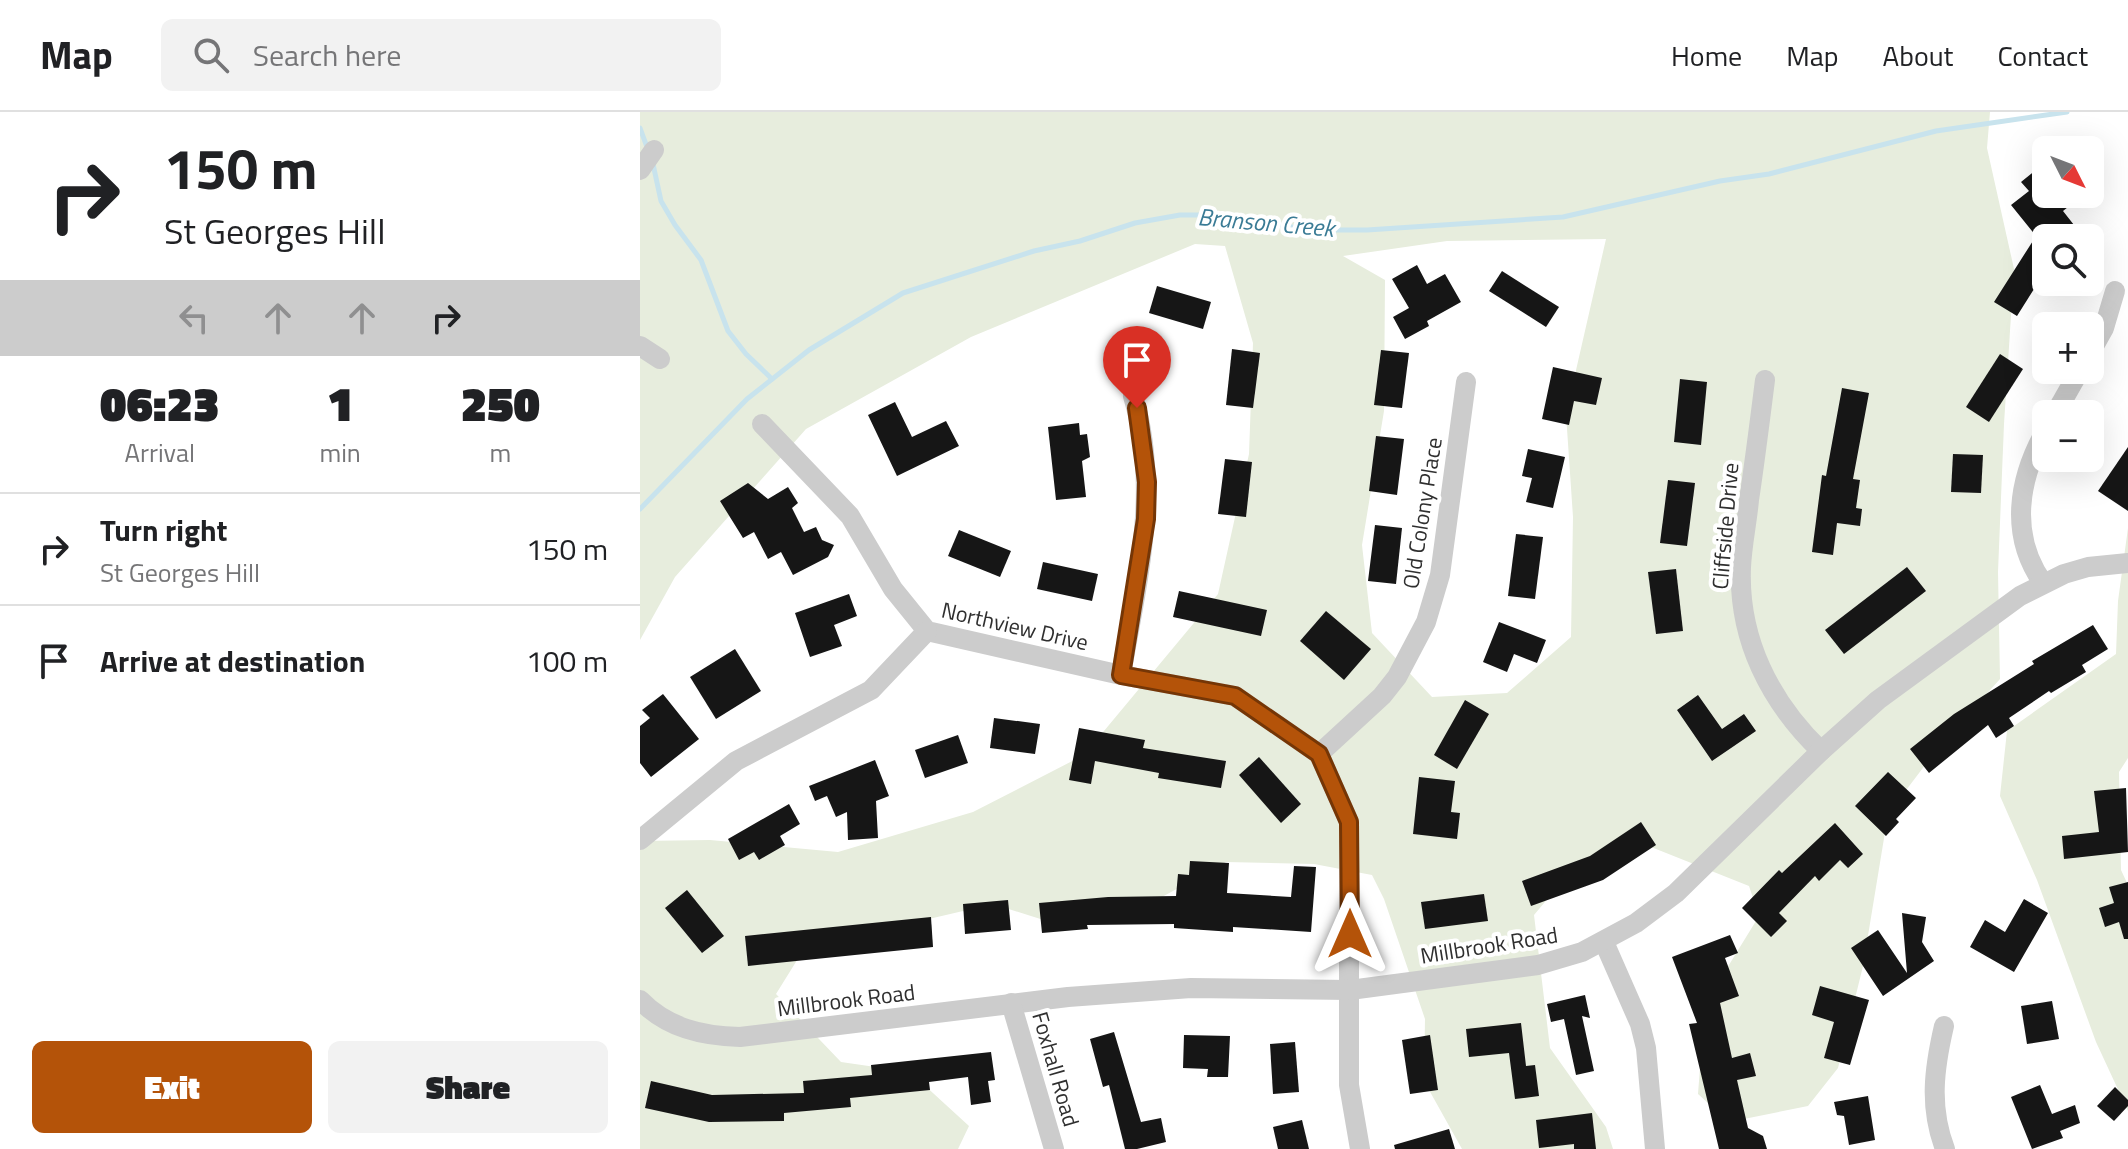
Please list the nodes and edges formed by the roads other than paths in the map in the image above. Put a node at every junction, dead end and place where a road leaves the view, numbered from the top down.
1 (654, 150) dead end
2 (640, 170) edge
3 (2115, 291) dead end
4 (2104, 328) edge
5 (640, 346) edge
6 (660, 359) dead end
7 (1765, 380) dead end
8 (1466, 382) dead end
9 (1133, 396) dead end
10 (762, 424) dead end
11 (2032, 455) edge
12 (2128, 563) edge
13 (2043, 583) junction
14 (927, 631) junction
15 (1121, 675) junction
16 (1821, 751) junction
17 (1319, 754) junction
18 (640, 840) edge
19 (1604, 942) junction
20 (1350, 990) junction
21 (640, 1000) edge
22 (1011, 1003) junction
23 (1944, 1026) dead end
24 (1054, 1149) edge
25 (1360, 1149) edge
26 (1655, 1149) edge
27 (1945, 1149) edge

1 - 2 street
3 - 4 street
5 - 6 street
7 - 16 street, Cliffside Drive
8 - 17 street, Old Colony Place
9 - 15 street
10 - 14 street, Northview Drive
11 - 13 street
12 - 13 street, Millbrook Road
13 - 16 street, Millbrook Road
14 - 15 street, Northview Drive
14 - 18 street
15 - 17 street, Northview Drive
16 - 19 street, Millbrook Road
17 - 20 street
19 - 20 street, Millbrook Road
19 - 26 street
20 - 22 street, Millbrook Road
20 - 25 street
21 - 22 street, Millbrook Road
22 - 24 street, Foxhall Road
23 - 27 street

